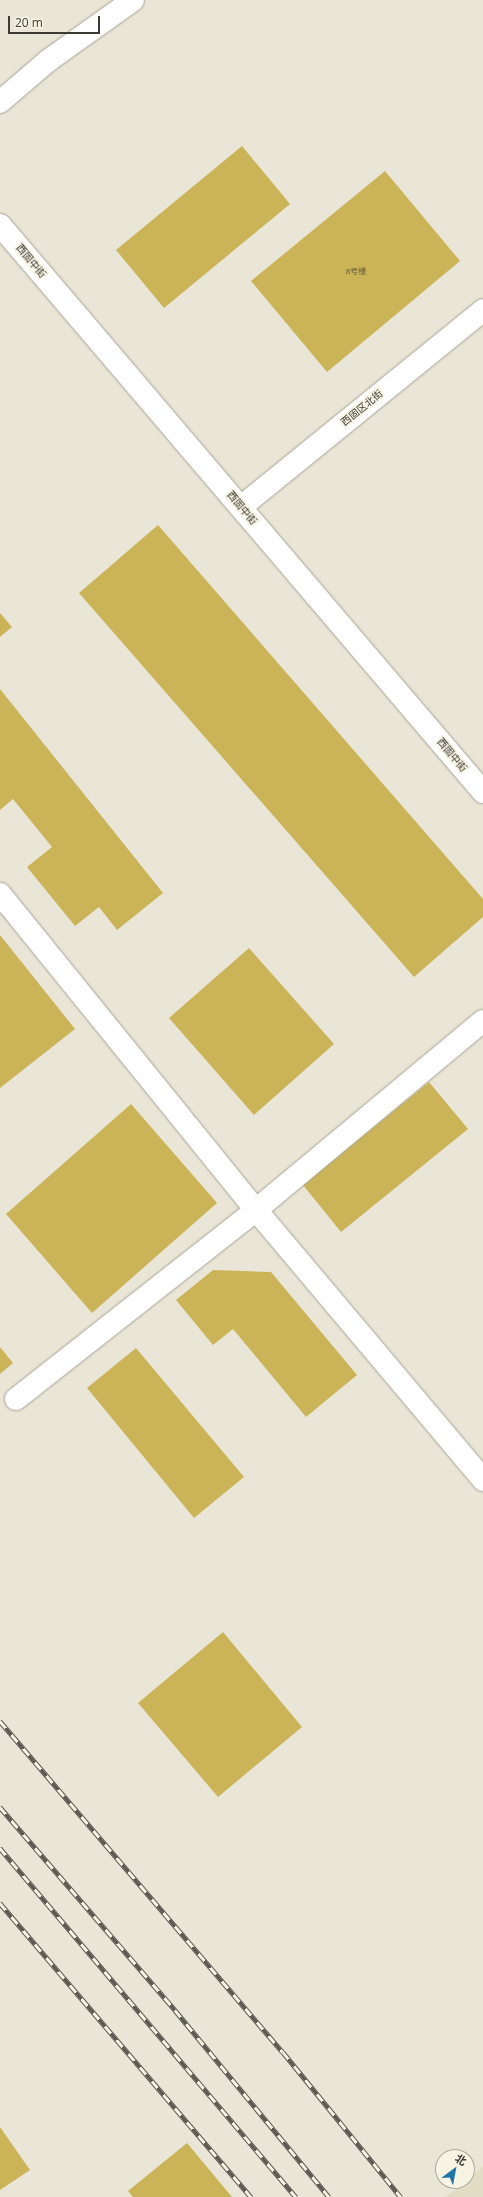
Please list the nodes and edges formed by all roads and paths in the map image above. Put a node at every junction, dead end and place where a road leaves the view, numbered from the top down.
1 (133, 0) edge
2 (0, 102) edge
3 (0, 225) edge
4 (483, 310) edge
5 (241, 507) junction
6 (483, 792) edge
7 (0, 894) edge
8 (483, 1021) edge
9 (256, 1210) junction
10 (16, 1399) dead end
11 (483, 1480) edge

1 - 2 street
3 - 5 street, 西固中街
4 - 5 street, 西固区北街
5 - 6 street, 西固中街
7 - 9 street
8 - 9 street
9 - 10 street
9 - 11 street

